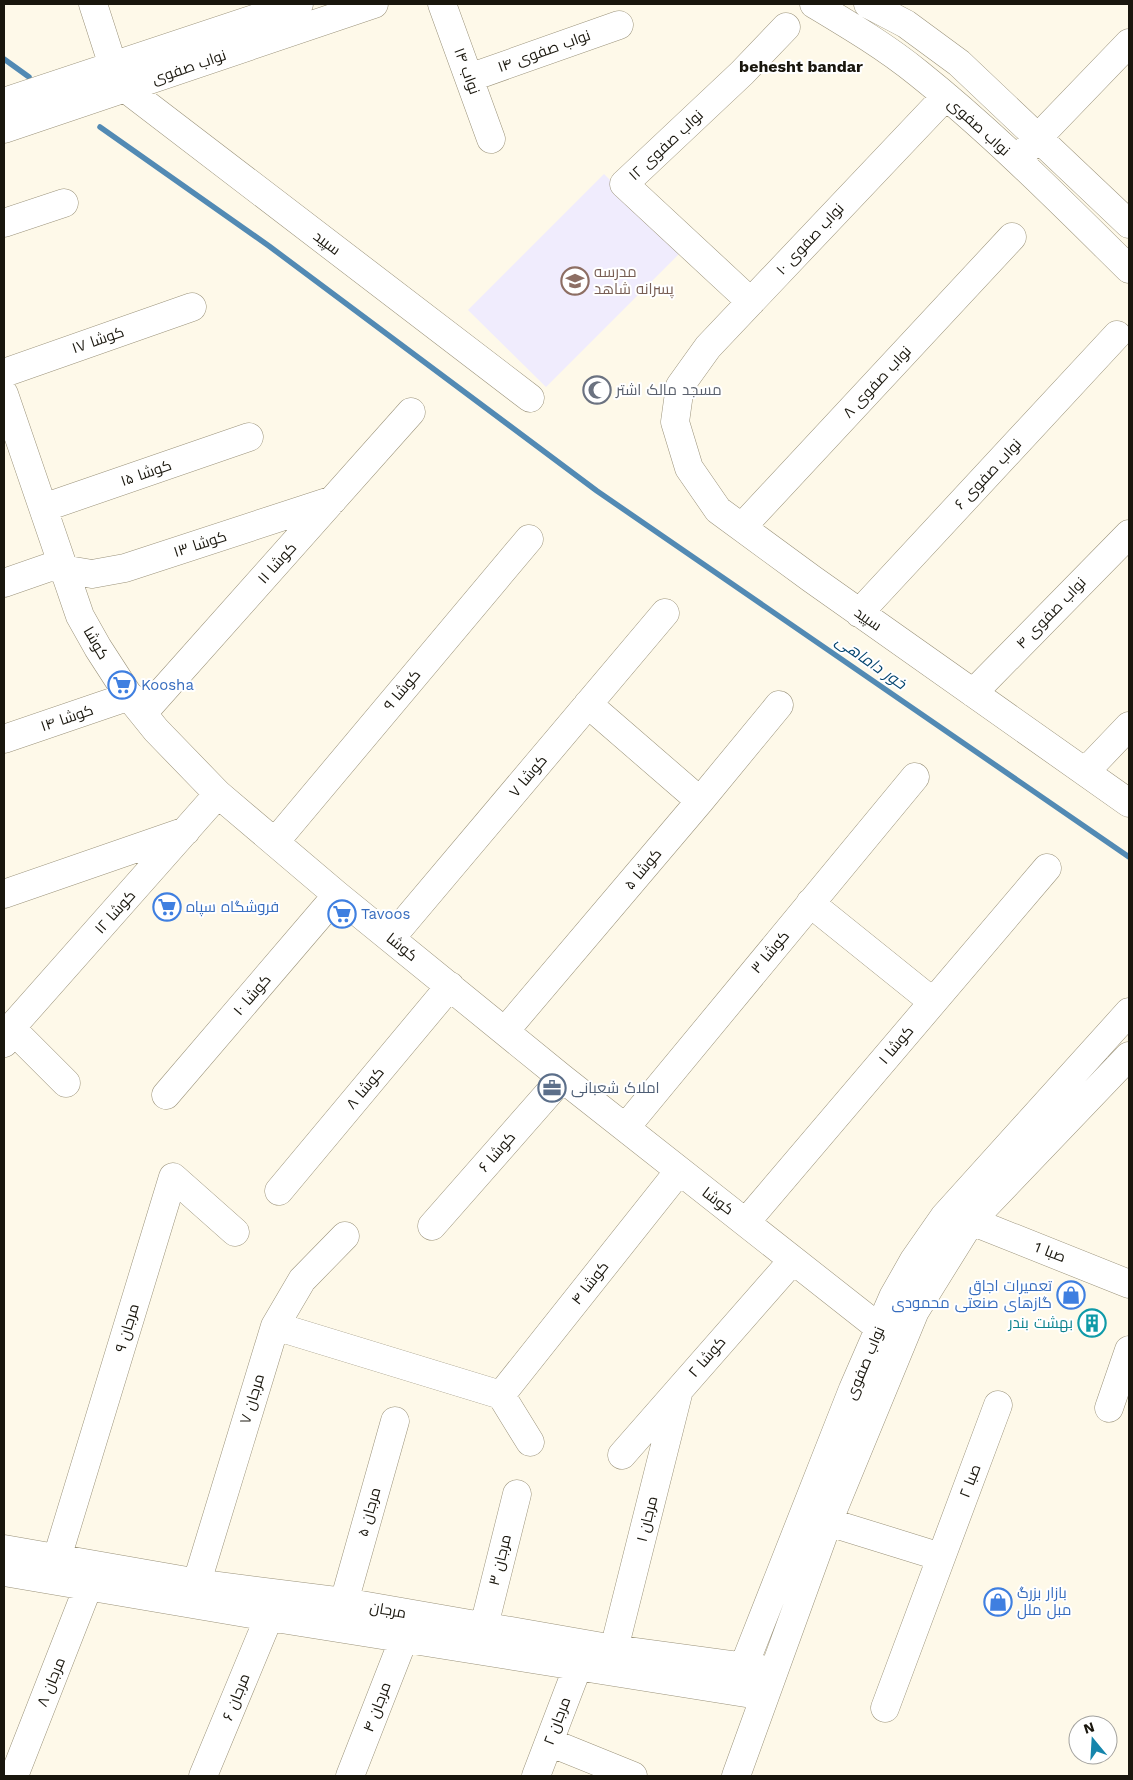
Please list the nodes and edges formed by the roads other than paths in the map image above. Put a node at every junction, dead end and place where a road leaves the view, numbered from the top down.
1 (94, 4) edge
2 (299, 4) edge
3 (374, 4) edge
4 (442, 4) edge
5 (814, 4) edge
6 (868, 4) edge
7 (619, 25) dead end
8 (786, 27) dead end
9 (1124, 60) edge
10 (119, 77) junction
11 (469, 78) junction
12 (946, 97) junction
13 (4, 102) edge
14 (4, 129) edge
15 (1038, 137) junction
16 (491, 139) dead end
17 (1017, 160) junction
18 (64, 202) dead end
19 (4, 224) edge
20 (1129, 224) edge
21 (1012, 237) dead end
22 (1129, 270) edge
23 (751, 302) junction
24 (192, 307) dead end
25 (1117, 335) dead end
26 (4, 373) edge
27 (680, 386) joint
28 (4, 394) edge
29 (530, 398) dead end
30 (411, 412) dead end
31 (11, 436) edge
32 (249, 437) dead end
33 (334, 499) junction
34 (43, 508) junction
35 (742, 527) junction
36 (1129, 534) edge
37 (529, 539) dead end
38 (64, 568) junction
39 (4, 583) edge
40 (665, 613) dead end
41 (859, 613) junction
42 (973, 693) junction
43 (588, 704) junction
44 (136, 705) junction
45 (778, 705) dead end
46 (1129, 726) edge
47 (4, 739) edge
48 (1086, 771) junction
49 (915, 777) dead end
50 (218, 794) junction
51 (700, 801) junction
52 (1129, 803) edge
53 (187, 831) junction
54 (274, 842) junction
55 (1047, 868) dead end
56 (4, 894) edge
57 (338, 895) junction
58 (810, 904) junction
59 (391, 938) junction
60 (450, 986) junction
61 (933, 1002) junction
62 (1129, 1012) edge
63 (505, 1031) junction
64 (7, 1036) edge
65 (1129, 1056) edge
66 (562, 1078) junction
67 (66, 1082) dead end
68 (166, 1095) dead end
69 (626, 1127) junction
70 (678, 1171) junction
71 (279, 1191) dead end
72 (971, 1221) junction
73 (746, 1222) junction
74 (432, 1226) dead end
75 (236, 1232) dead end
76 (344, 1236) dead end
77 (793, 1260) junction
78 (1129, 1284) edge
79 (274, 1326) junction
80 (879, 1328) junction
81 (901, 1345) junction
82 (1129, 1350) edge
83 (679, 1390) junction
84 (501, 1395) junction
85 (998, 1405) dead end
86 (1109, 1408) dead end
87 (395, 1421) dead end
88 (530, 1442) dead end
89 (622, 1455) dead end
90 (517, 1494) dead end
91 (828, 1522) junction
92 (4, 1549) edge
93 (941, 1557) junction
94 (57, 1558) junction
95 (4, 1572) edge
96 (197, 1582) junction
97 (88, 1587) junction
98 (342, 1615) junction
99 (269, 1617) junction
100 (484, 1626) junction
101 (404, 1638) junction
102 (614, 1649) junction
103 (578, 1666) junction
104 (773, 1670) junction
105 (739, 1679) junction
106 (764, 1696) junction
107 (885, 1708) dead end
108 (549, 1742) junction
109 (14, 1776) edge
110 (203, 1776) edge
111 (350, 1776) edge
112 (536, 1776) edge
113 (633, 1776) edge
114 (736, 1776) edge

1 - 10 street
2 - 10 street, نواب صفوی
3 - 10 street, نواب صفوی
4 - 11 street, نواب ۱۴
5 - 12 street, نواب صفوی
6 - 15 street
7 - 11 street, نواب صفوی ۱۴
8 - 23 street, نواب صفوی ۱۲
9 - 15 street
10 - 13 street, نواب صفوی
10 - 14 street, نواب صفوی
10 - 29 street, سپید
11 - 16 street, نواب ۱۴
12 - 17 street, نواب صفوی
12 - 23 street, نواب صفوی ۱۰
15 - 17 street
15 - 20 street
17 - 22 street, نواب صفوی
18 - 19 street
21 - 35 street, نواب صفوی ۸
23 - 27 street, نواب صفوی ۱۰
24 - 26 street, کوشا ۱۷
25 - 41 street, نواب صفوی ۶
27 - 35 street, سپید
28 - 31 street, کوشا
30 - 33 street, کوشا ۱۱
31 - 34 street, کوشا
32 - 34 street, کوشا ۱۵
33 - 38 street, کوشا ۱۳
33 - 44 street, کوشا ۱۱
34 - 38 street, کوشا
35 - 41 street, سپید
36 - 42 street, نواب صفوی ۴
37 - 54 street, کوشا ۹
38 - 39 street, کوشا ۱۳
38 - 44 street, کوشا
40 - 43 street, کوشا ۷
41 - 42 street, سپید
42 - 48 street, سپید
43 - 51 street
43 - 59 street, کوشا ۷
44 - 47 street, کوشا ۱۴
44 - 50 street, کوشا
45 - 51 street, کوشا ۵
46 - 48 street
48 - 52 street, سپید
49 - 58 street, کوشا ۳
50 - 53 street, کوشا ۱۲
50 - 54 street, کوشا
51 - 63 street, کوشا ۵
53 - 56 street
53 - 64 street, کوشا ۱۲
54 - 57 street, کوشا
55 - 61 street, کوشا ۱
57 - 59 street, کوشا
57 - 68 street, کوشا ۱۰
58 - 61 street
58 - 69 street, کوشا ۳
59 - 60 street, کوشا
60 - 63 street, کوشا
60 - 71 street, کوشا ۸
61 - 73 street, کوشا ۱
62 - 80 street, نواب صفوی
63 - 66 street, کوشا
64 - 67 street
65 - 72 street, نواب صفوی
66 - 69 street, کوشا
66 - 74 street, کوشا ۶
69 - 70 street, کوشا
70 - 73 street, کوشا
70 - 84 street, کوشا ۴
72 - 78 street, صبا 1
72 - 81 street, نواب صفوی
73 - 77 street, کوشا
75 - 94 street, مرجان ۹
76 - 79 street, مرجان ۷
77 - 80 street, کوشا
77 - 83 street, کوشا ۲
79 - 84 street
79 - 96 street, مرجان ۷
80 - 81 street, کوشا
80 - 105 street, نواب صفوی
81 - 91 street, نواب صفوی
82 - 86 street
83 - 89 street, کوشا ۲
83 - 102 street, مرجان ۱
84 - 88 street
85 - 93 street, صبا ۲
87 - 98 street, مرجان ۵
90 - 100 street, مرجان ۳
91 - 93 street
91 - 104 street, نواب صفوی
92 - 94 street, مرجان
93 - 107 street, صبا ۲
94 - 96 street, مرجان
95 - 97 street, مرجان
96 - 98 street, مرجان
97 - 99 street, مرجان
97 - 109 street, مرجان ۸
98 - 99 street, مرجان
98 - 100 street, مرجان
98 - 101 street, مرجان
99 - 110 street, مرجان ۶
100 - 102 street, مرجان
101 - 103 street, مرجان
101 - 111 street, مرجان ۴
102 - 105 street, مرجان
103 - 105 street, مرجان
103 - 108 street, مرجان ۲
104 - 105 street, مرجان
104 - 106 street, نواب صفوی
105 - 106 street, مرجان
106 - 114 street, نواب صفوی
108 - 112 street, مرجان ۲
108 - 113 street

